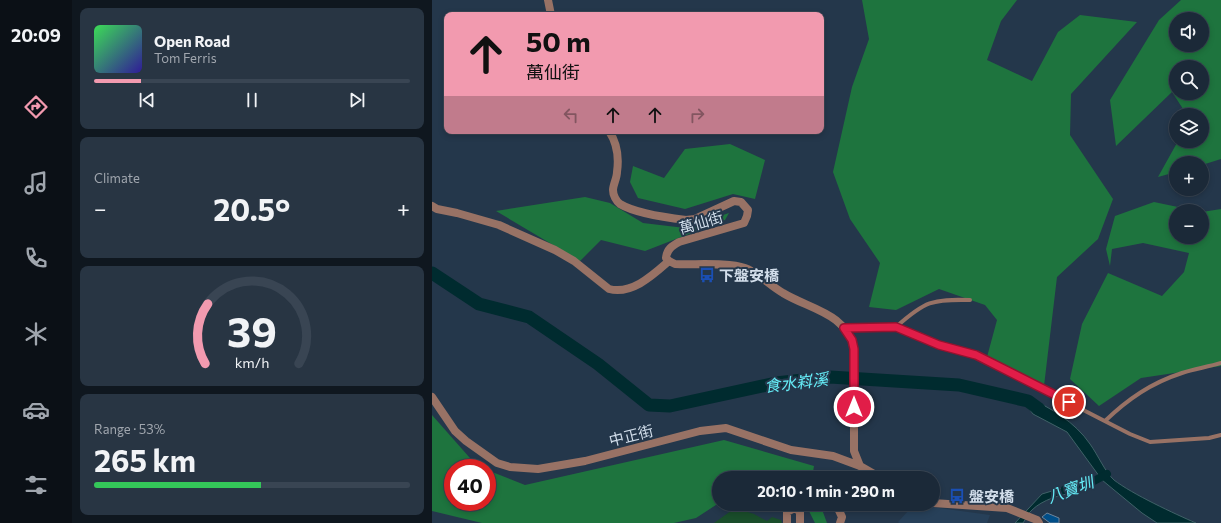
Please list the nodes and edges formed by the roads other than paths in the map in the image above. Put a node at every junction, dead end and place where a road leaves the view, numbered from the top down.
1 (548, 0) edge
2 (550, 12) edge
3 (611, 134) edge
4 (432, 206) edge
5 (669, 261) junction
6 (970, 300) dead end
7 (896, 327) junction
8 (844, 328) junction
9 (1221, 363) edge
10 (432, 397) edge
11 (1105, 420) junction
12 (1221, 435) edge
13 (860, 466) junction
14 (869, 471) edge
15 (940, 503) edge
16 (839, 511) edge
17 (787, 523) edge
18 (800, 523) edge
19 (840, 523) edge
20 (1040, 523) edge

1 - 2 street
3 - 5 street, 萬仙街
4 - 5 street
5 - 8 street
6 - 7 lane
7 - 8 lane
7 - 11 lane
8 - 13 street
9 - 11 lane
10 - 13 street, 中正街
11 - 12 lane
13 - 14 street
15 - 20 street
16 - 19 street
17 - 18 street

